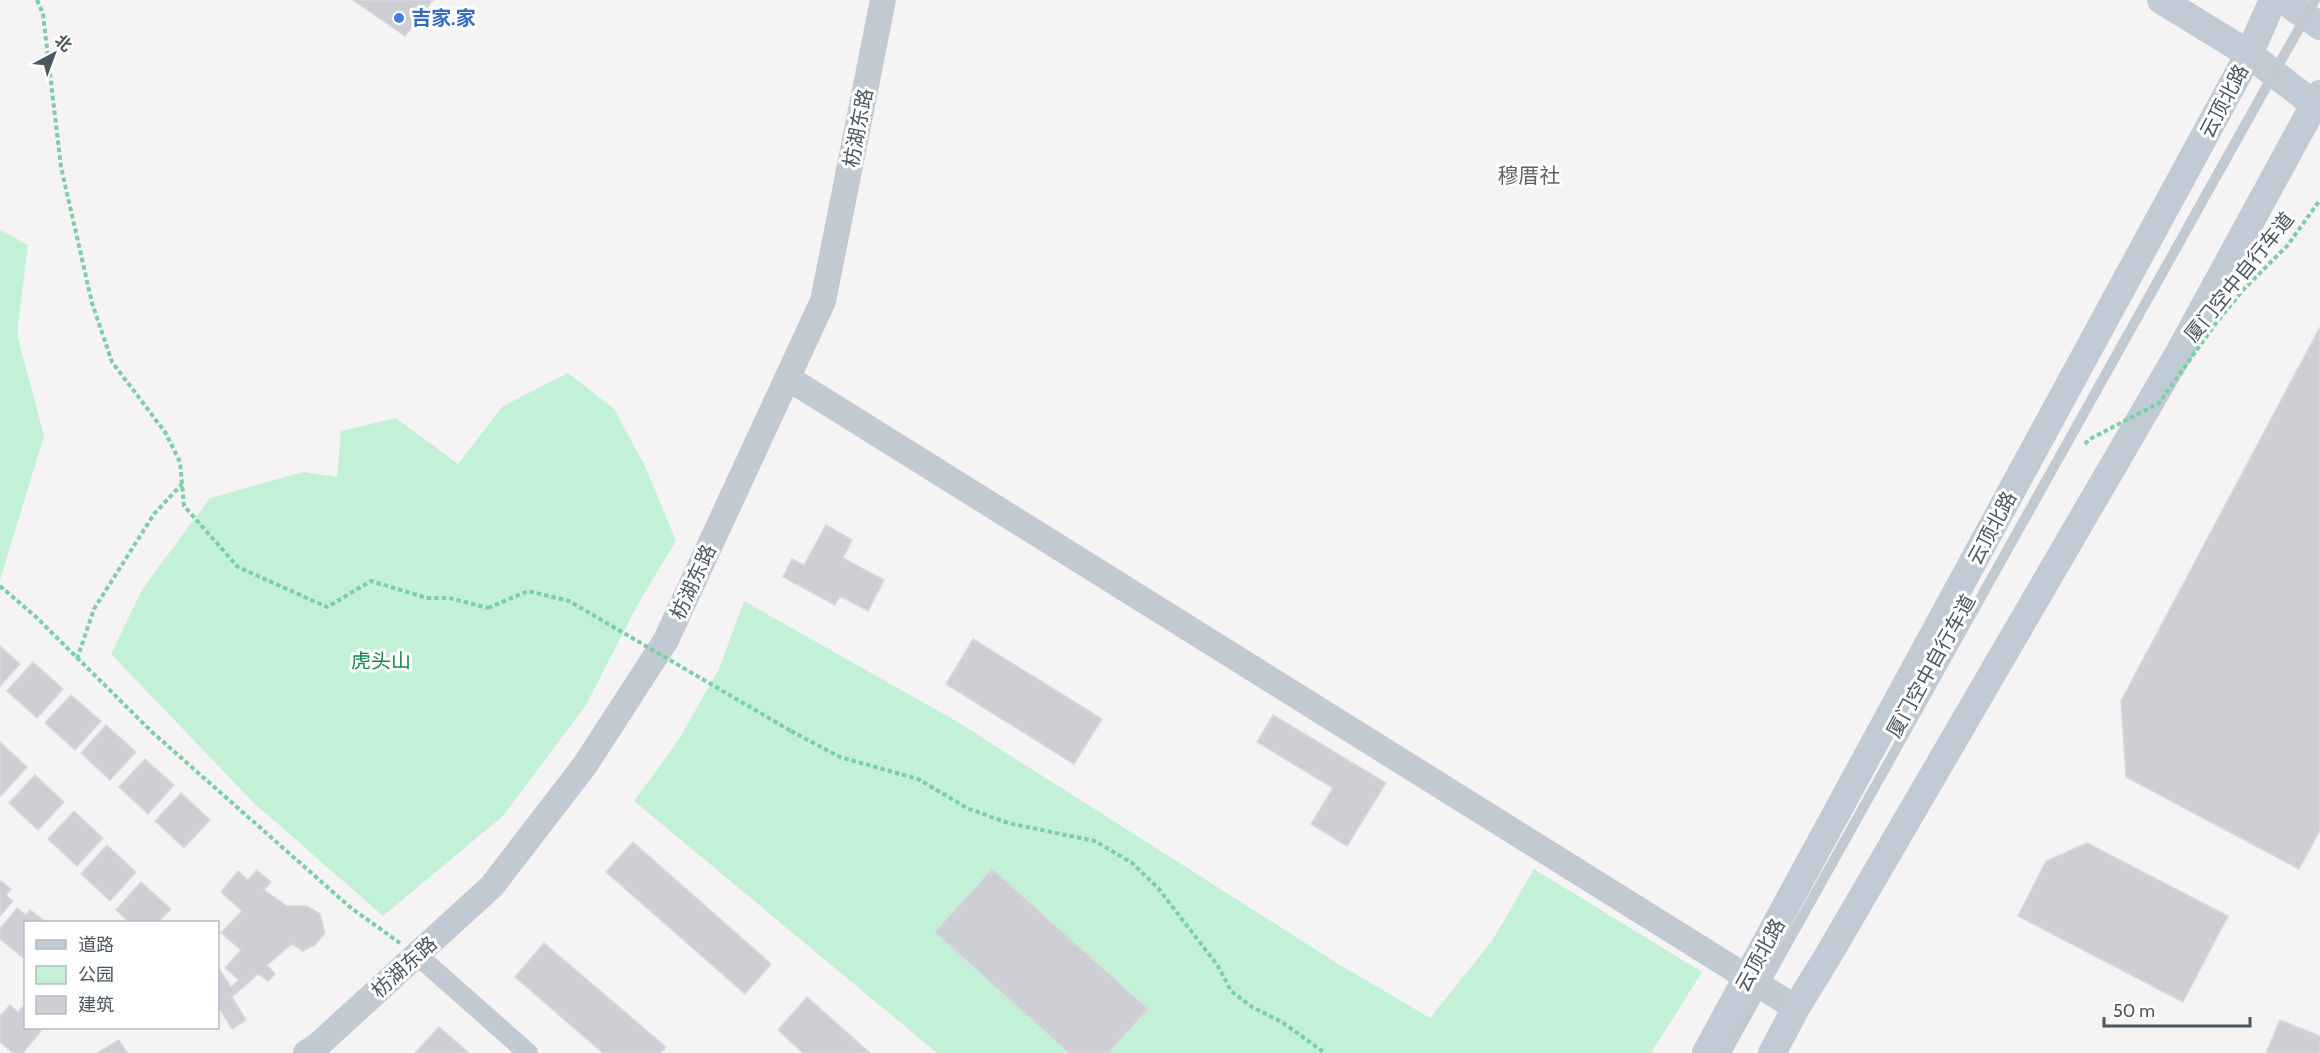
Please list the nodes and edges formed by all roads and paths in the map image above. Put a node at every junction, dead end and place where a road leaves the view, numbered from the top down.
1 (37, 0) edge
2 (883, 0) edge
3 (2161, 0) edge
4 (2273, 0) edge
5 (2283, 0) edge
6 (2315, 0) edge
7 (2320, 26) edge
8 (2249, 54) junction
9 (2318, 102) edge
10 (2320, 200) edge
11 (788, 378) junction
12 (2082, 447) dead end
13 (182, 483) junction
14 (0, 586) edge
15 (77, 659) junction
16 (417, 955) junction
17 (1749, 977) junction
18 (1796, 1008) junction
19 (306, 1053) edge
20 (528, 1053) edge
21 (1325, 1053) edge
22 (1706, 1053) edge
23 (1726, 1053) edge
24 (1772, 1053) edge

1 - 13 path
2 - 11 street, 枋湖东路
3 - 8 main road
4 - 8 main road, 云顶北路
5 - 7 main road
6 - 23 lane, bridge
8 - 9 main road
8 - 17 main road, 云顶北路
9 - 18 main road
10 - 12 path, 厦门空中自行车道, bridge
11 - 16 street, 枋湖东路
11 - 17 street
13 - 15 path
13 - 21 path, bridge
14 - 15 path
15 - 16 path
16 - 19 street, 枋湖东路
16 - 20 street
17 - 18 street
17 - 22 main road, 云顶北路
18 - 24 main road

